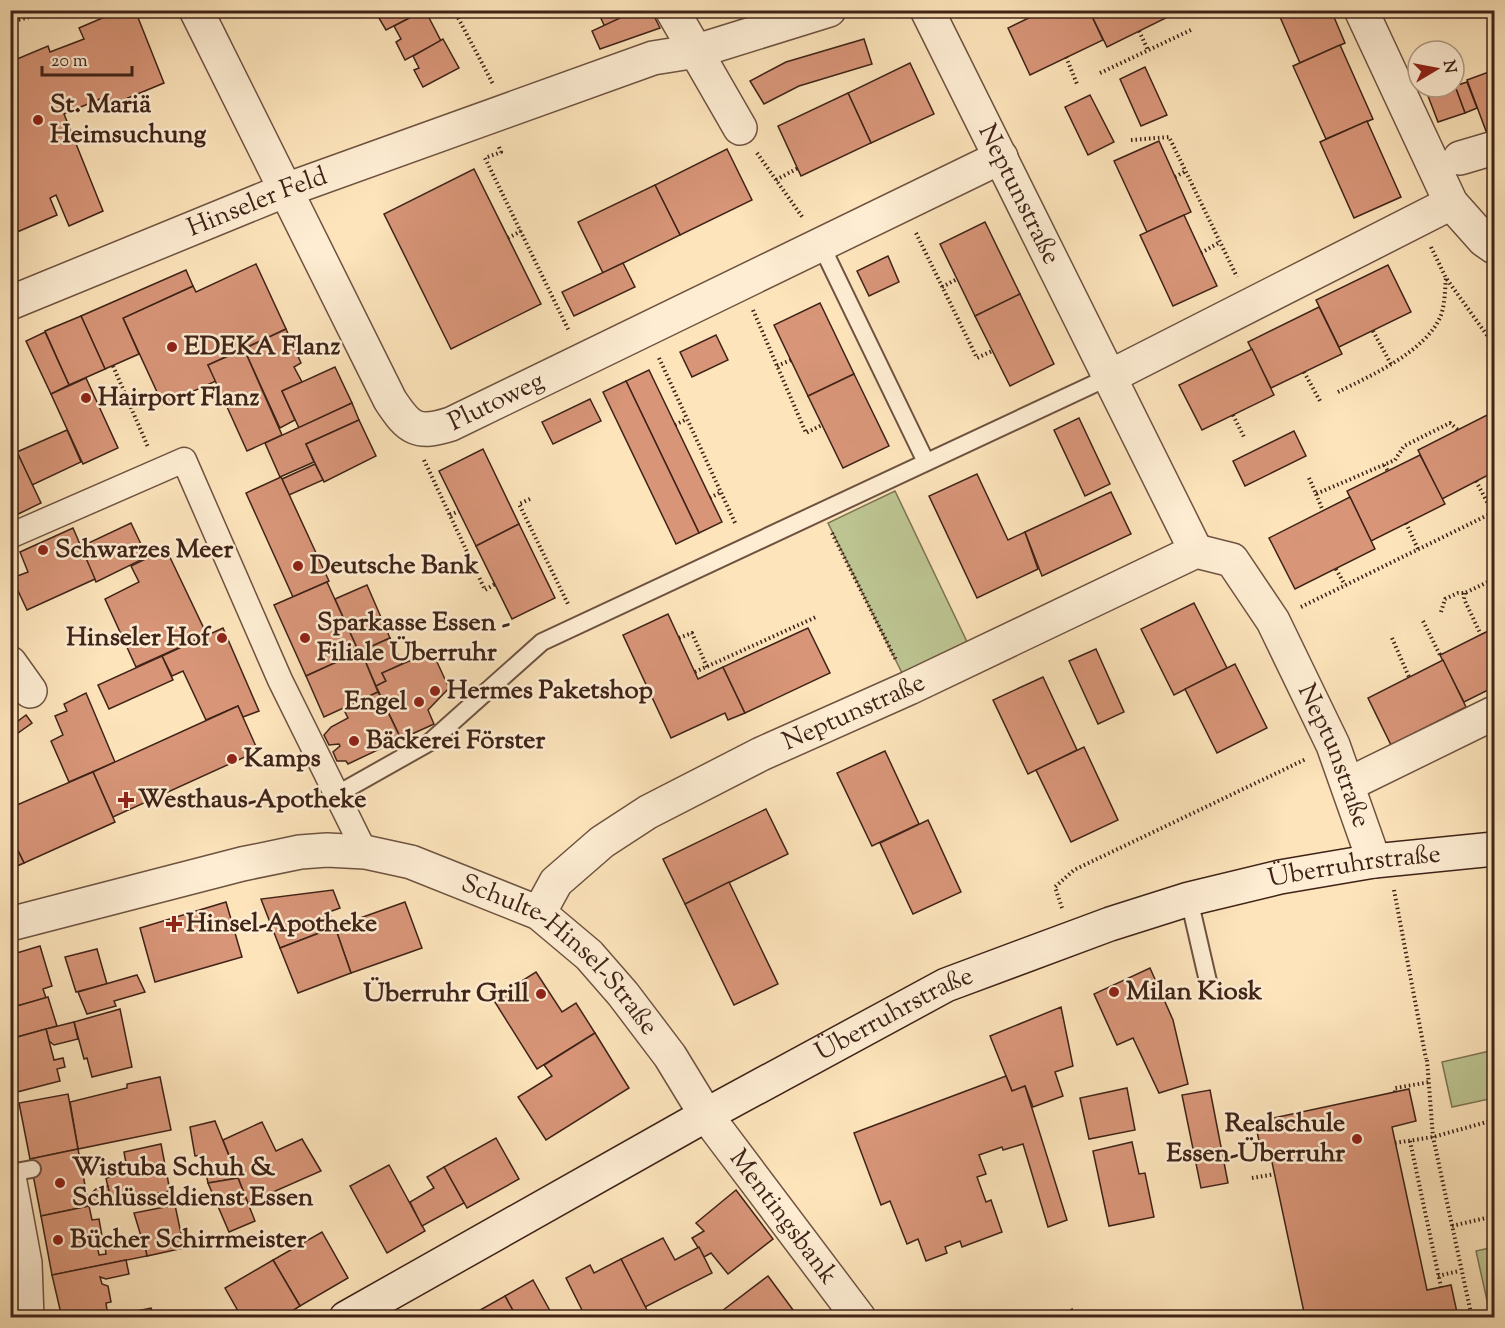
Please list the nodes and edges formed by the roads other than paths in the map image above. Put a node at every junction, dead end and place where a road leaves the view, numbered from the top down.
1 (196, 10) edge
2 (672, 10) edge
3 (829, 10) edge
4 (927, 10) edge
5 (1361, 10) edge
6 (697, 51) junction
7 (740, 128) road end
8 (1494, 148) edge
9 (1001, 157) junction
10 (1460, 158) dead end
11 (286, 190) junction
12 (1451, 202) junction
13 (821, 245) junction
14 (1494, 246) edge
15 (10, 303) edge
16 (1111, 376) junction
17 (926, 462) junction
18 (10, 536) edge
19 (1196, 551) junction
20 (10, 663) edge
21 (30, 691) dead end
22 (1494, 713) edge
23 (1349, 784) junction
24 (336, 795) junction
25 (1494, 849) edge
26 (365, 852) junction
27 (1381, 860) junction
28 (1189, 899) junction
29 (539, 913) junction
30 (10, 924) edge
31 (1210, 990) dead end
32 (706, 1115) junction
33 (10, 1173) edge
34 (21, 1176) edge
35 (27, 1317) edge
36 (346, 1317) edge
37 (859, 1317) edge

1 - 11 street, Plutoweg
2 - 6 street
3 - 6 street, Hinseler Feld
4 - 9 street, Neptunstraße
5 - 12 street
6 - 7 street
6 - 11 street, Hinseler Feld
8 - 10 street
9 - 13 street, Plutoweg
9 - 16 street, Neptunstraße
11 - 13 street, Plutoweg
11 - 15 street, Hinseler Feld
12 - 14 street
12 - 16 street
13 - 17 lane
16 - 17 lane
16 - 19 street, Neptunstraße
17 - 24 lane
18 - 24 street
19 - 23 street, Neptunstraße
19 - 29 street, Neptunstraße
20 - 21 street
22 - 23 street
23 - 27 street, Neptunstraße
24 - 26 street
25 - 27 street, Überruhrstraße
26 - 29 street, Schulte-Hinsel-Straße
26 - 30 street, Schulte-Hinsel-Straße
27 - 28 street, Überruhrstraße
28 - 31 lane
28 - 32 street, Überruhrstraße
29 - 32 street, Schulte-Hinsel-Straße
32 - 36 street, Überruhrstraße
32 - 37 street, Mentingsbank
33 - 34 lane
34 - 35 street

